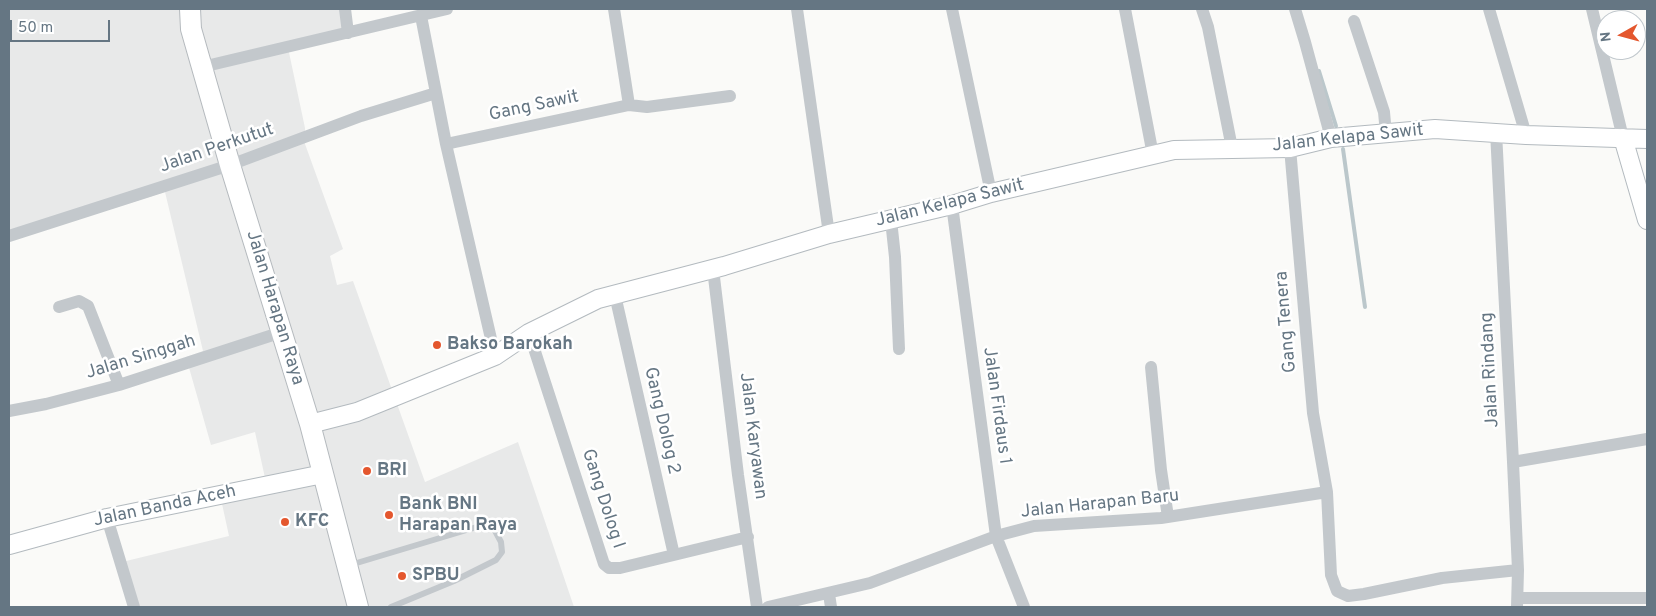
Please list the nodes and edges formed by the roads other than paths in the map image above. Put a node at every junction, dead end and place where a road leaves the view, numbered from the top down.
1 (190, 9) edge
2 (345, 9) edge
3 (447, 9) edge
4 (614, 9) edge
5 (797, 9) edge
6 (952, 9) edge
7 (1125, 9) edge
8 (1202, 9) edge
9 (1295, 9) edge
10 (1489, 9) edge
11 (1592, 9) edge
12 (421, 16) junction
13 (1354, 21) dead end
14 (348, 33) junction
15 (202, 67) junction
16 (436, 93) junction
17 (730, 96) dead end
18 (629, 105) junction
19 (1496, 132) junction
20 (1386, 134) junction
21 (1526, 135) junction
22 (1331, 138) junction
23 (1623, 138) junction
24 (1647, 139) edge
25 (446, 144) junction
26 (1232, 148) junction
27 (1290, 148) junction
28 (1152, 155) junction
29 (230, 165) junction
30 (991, 193) junction
31 (1644, 195) edge
32 (952, 206) junction
33 (891, 220) junction
34 (1647, 220) edge
35 (829, 234) junction
36 (9, 236) edge
37 (713, 269) junction
38 (615, 295) junction
39 (59, 307) dead end
40 (282, 332) junction
41 (529, 333) junction
42 (899, 349) dead end
43 (495, 356) junction
44 (1151, 368) dead end
45 (119, 385) junction
46 (9, 411) edge
47 (310, 424) junction
48 (1647, 439) edge
49 (1513, 462) junction
50 (323, 474) junction
51 (1327, 492) junction
52 (1168, 516) junction
53 (107, 518) junction
54 (996, 536) junction
55 (748, 537) junction
56 (9, 545) edge
57 (674, 555) junction
58 (347, 566) junction
59 (1518, 570) junction
60 (828, 594) junction
61 (1647, 598) edge
62 (1518, 602) edge
63 (134, 607) edge
64 (358, 607) edge
65 (391, 607) edge
66 (757, 607) edge
67 (768, 607) edge
68 (831, 607) edge
69 (1024, 607) edge

1 - 15 main road, Jalan Harapan Raya
2 - 14 street
3 - 12 street
4 - 18 street
5 - 35 street
6 - 30 street
7 - 28 street
8 - 26 street
9 - 22 street
10 - 21 street
11 - 23 street
12 - 14 street
12 - 16 street
13 - 20 street
14 - 15 street
15 - 29 main road, Jalan Harapan Raya
16 - 25 street
16 - 29 street, Jalan Perkutut
17 - 18 street, Gang Sawit
18 - 25 street, Gang Sawit
19 - 20 main road, Jalan Kelapa Sawit
19 - 21 main road, Jalan Kelapa Sawit
19 - 49 street, Jalan Rindang
20 - 22 main road, Jalan Kelapa Sawit
21 - 23 main road, Jalan Kelapa Sawit
22 - 27 main road, Jalan Kelapa Sawit
23 - 24 main road, Jalan Kelapa Sawit
23 - 31 main road
25 - 43 street
26 - 27 main road, Jalan Kelapa Sawit
26 - 28 main road, Jalan Kelapa Sawit
27 - 51 street, Gang Tenera
28 - 30 main road, Jalan Kelapa Sawit
29 - 36 street, Jalan Perkutut
29 - 40 main road, Jalan Harapan Raya
30 - 32 main road, Jalan Kelapa Sawit
31 - 34 main road
32 - 33 main road, Jalan Kelapa Sawit
32 - 54 street, Jalan Firdaus 1
33 - 35 main road, Jalan Kelapa Sawit
33 - 42 street
35 - 37 main road, Jalan Kelapa Sawit
37 - 38 main road, Jalan Kelapa Sawit
37 - 55 street, Jalan Karyawan
38 - 41 main road, Jalan Kelapa Sawit
38 - 57 street, Gang Dolog 2
39 - 45 street
40 - 45 street, Jalan Singgah
40 - 47 main road, Jalan Harapan Raya
41 - 43 main road, Jalan Kelapa Sawit
41 - 57 street, Gang Dolog I
43 - 47 main road, Jalan Kelapa Sawit
44 - 52 street
45 - 46 street, Jalan Singgah
47 - 50 main road, Jalan Harapan Raya
48 - 49 street
49 - 59 street, Jalan Rindang
50 - 53 main road, Jalan Banda Aceh
50 - 58 main road, Jalan Harapan Raya
51 - 52 street, Jalan Harapan Baru
51 - 59 street, Gang Tenera
52 - 54 street, Jalan Harapan Baru
53 - 56 main road, Jalan Banda Aceh
53 - 63 street
54 - 60 street, Jalan Harapan Baru
54 - 69 street, Jalan Firdaus 1
55 - 57 street, Gang Dolog I
55 - 66 street, Jalan Karyawan
58 - 64 main road, Jalan Harapan Raya
58 - 65 lane
59 - 62 street, Jalan Rindang
60 - 67 street, Jalan Harapan Baru
60 - 68 street
61 - 62 street

